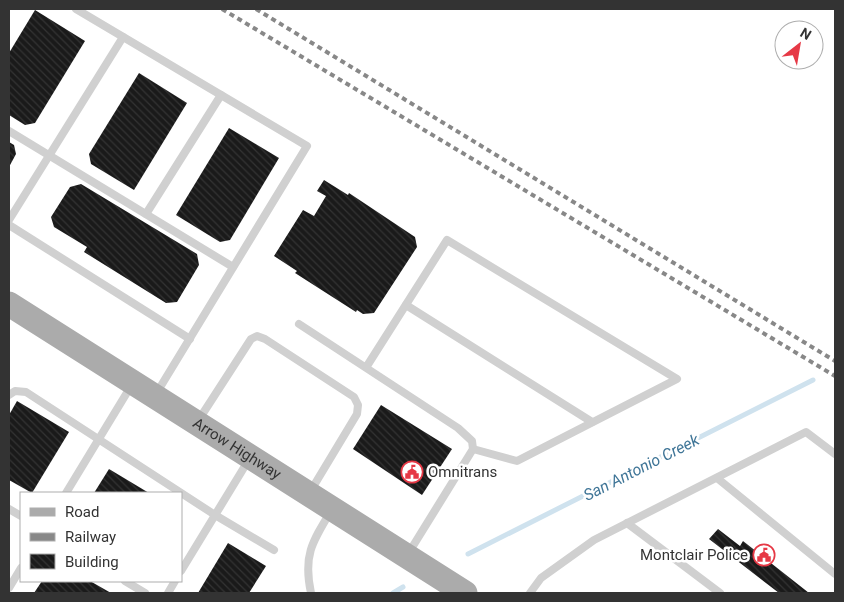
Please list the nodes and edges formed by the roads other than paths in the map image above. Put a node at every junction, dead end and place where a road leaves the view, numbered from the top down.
1 (76, 9) edge
2 (123, 37) junction
3 (221, 95) junction
4 (9, 131) edge
5 (49, 155) junction
6 (146, 214) junction
7 (9, 220) edge
8 (9, 225) edge
9 (233, 267) junction
10 (9, 304) edge
11 (406, 306) junction
12 (299, 324) dead end
13 (190, 339) junction
14 (368, 366) junction
15 (132, 382) junction
16 (9, 395) edge
17 (155, 396) junction
18 (592, 422) junction
19 (197, 423) junction
20 (99, 438) junction
21 (473, 449) junction
22 (835, 454) edge
23 (250, 457) junction
24 (717, 478) junction
25 (67, 492) edge
26 (180, 492) edge
27 (182, 493) edge
28 (309, 494) junction
29 (9, 509) edge
30 (332, 509) junction
31 (20, 515) edge
32 (215, 515) junction
33 (627, 523) junction
34 (274, 550) dead end
35 (407, 556) junction
36 (182, 569) edge
37 (20, 570) edge
38 (835, 574) edge
39 (127, 582) edge
40 (174, 582) edge
41 (9, 588) edge
42 (145, 593) edge
43 (168, 593) edge
44 (311, 593) edge
45 (465, 593) edge
46 (530, 593) edge
47 (720, 593) edge

1 - 2 lane
2 - 3 lane
2 - 5 lane
3 - 6 lane
3 - 9 lane
4 - 5 lane
5 - 6 lane
5 - 7 lane
6 - 9 lane
8 - 13 lane
9 - 13 lane
10 - 15 main road, Arrow Highway
11 - 14 lane
11 - 18 lane
11 - 18 lane
12 - 14 lane
13 - 17 lane
14 - 21 lane
15 - 17 main road, Arrow Highway
15 - 20 lane
16 - 20 lane
17 - 19 main road, Arrow Highway
18 - 21 lane
19 - 23 main road, Arrow Highway
19 - 28 lane
20 - 25 lane
20 - 26 lane
21 - 35 lane
22 - 24 lane
23 - 28 main road, Arrow Highway
23 - 32 lane
24 - 33 lane
24 - 38 lane
27 - 32 lane
28 - 30 main road, Arrow Highway
29 - 31 lane
30 - 35 main road, Arrow Highway
30 - 44 lane
32 - 34 lane
32 - 36 lane
33 - 46 lane
33 - 47 lane
35 - 45 main road, Arrow Highway
37 - 41 lane
39 - 42 lane
40 - 43 lane

